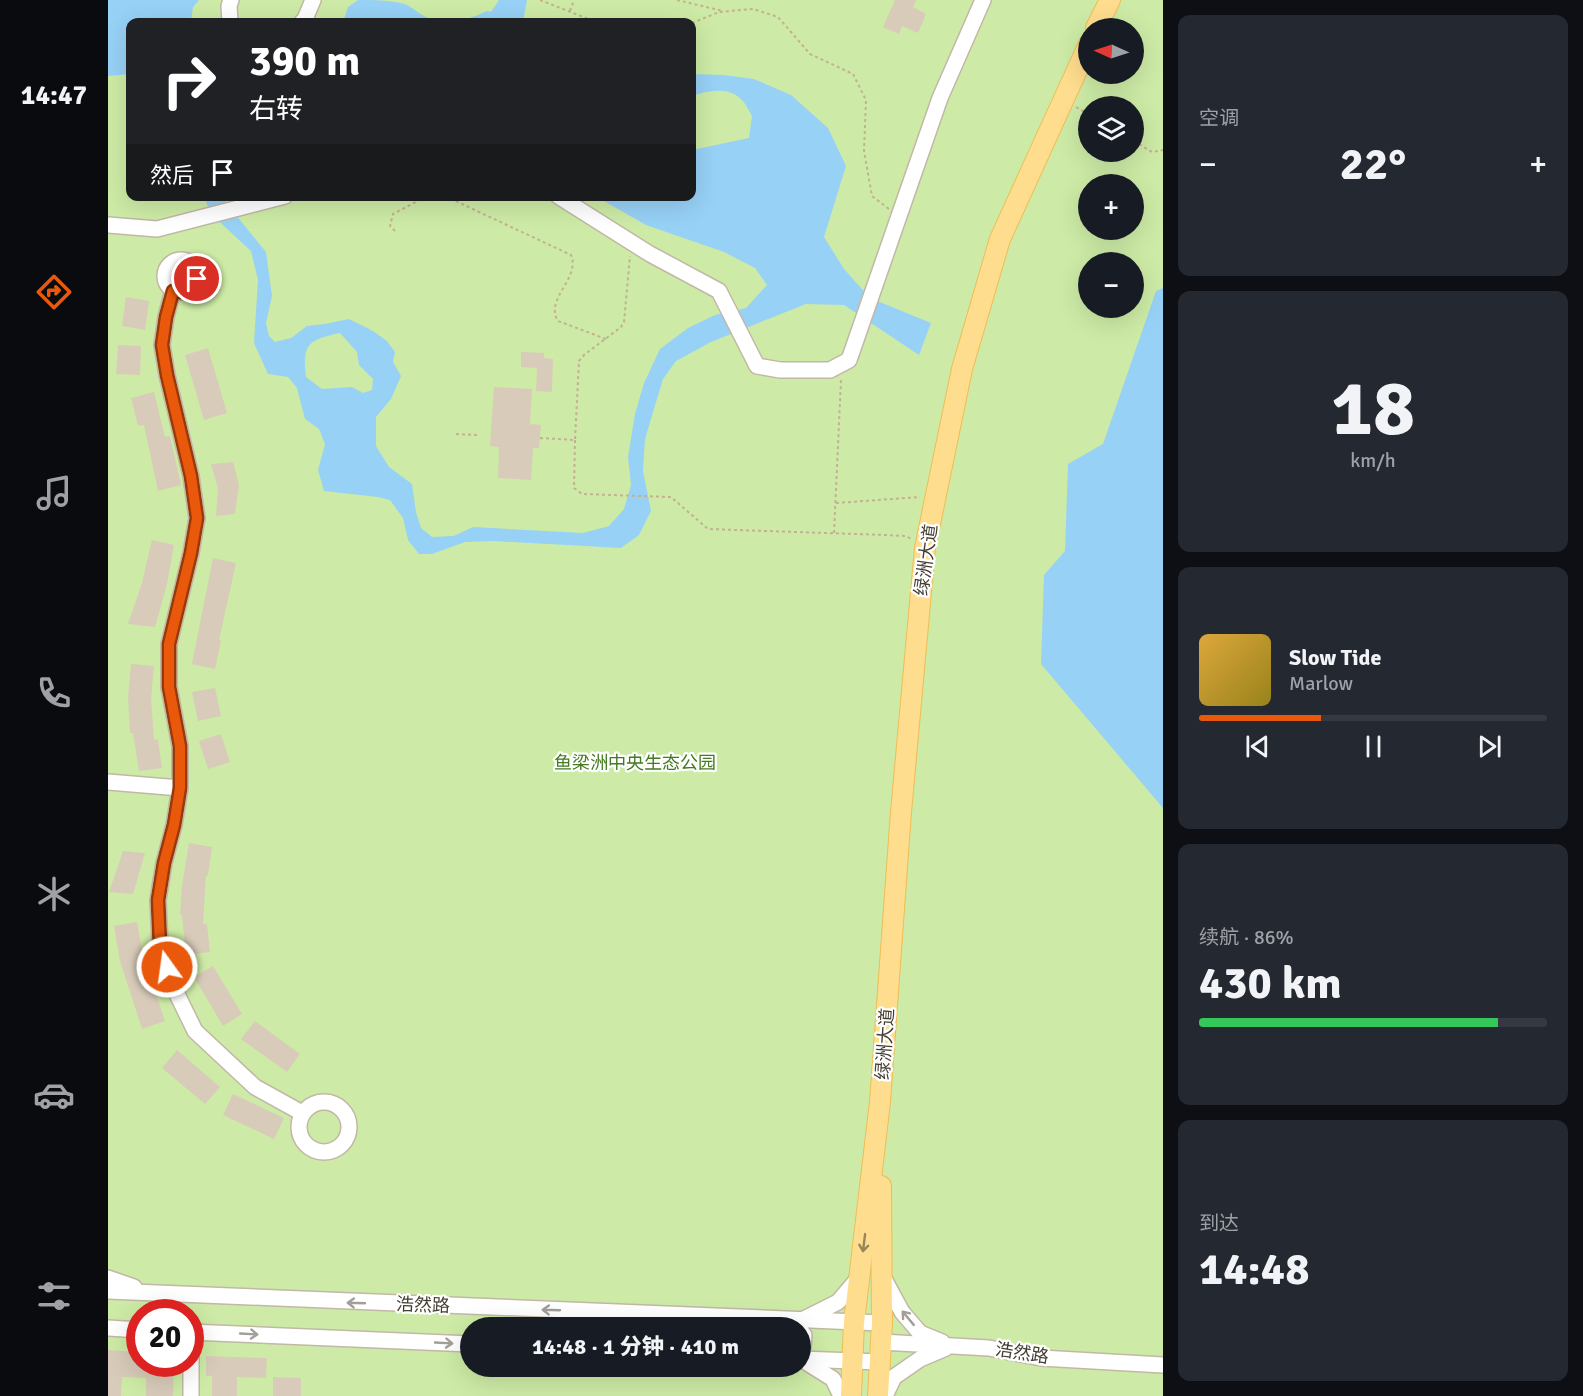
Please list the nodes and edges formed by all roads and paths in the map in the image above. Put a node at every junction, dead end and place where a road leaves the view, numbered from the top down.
1 (231, 0) edge
2 (313, 0) edge
3 (540, 0) edge
4 (574, 0) edge
5 (677, 0) edge
6 (983, 0) edge
7 (1110, 0) edge
8 (570, 11) junction
9 (725, 12) junction
10 (230, 18) edge
11 (305, 18) edge
12 (587, 18) edge
13 (1101, 18) edge
14 (696, 22) edge
15 (1078, 68) edge
16 (1144, 147) edge
17 (1163, 150) edge
18 (265, 201) edge
19 (418, 201) edge
20 (456, 201) edge
21 (566, 201) edge
22 (898, 216) junction
23 (108, 225) edge
24 (395, 231) dead end
25 (632, 242) junction
26 (173, 291) dead end
27 (606, 339) junction
28 (842, 364) junction
29 (456, 434) dead end
30 (477, 435) dead end
31 (540, 438) dead end
32 (575, 440) junction
33 (936, 496) junction
34 (836, 503) junction
35 (834, 533) junction
36 (926, 544) junction
37 (108, 782) edge
38 (180, 788) junction
39 (880, 1102) junction
40 (302, 1113) dead end
41 (882, 1274) junction
42 (860, 1276) junction
43 (108, 1278) edge
44 (108, 1292) edge
45 (154, 1294) junction
46 (648, 1317) edge
47 (811, 1317) edge
48 (854, 1322) junction
49 (811, 1324) edge
50 (108, 1328) edge
51 (126, 1329) edge
52 (204, 1333) edge
53 (881, 1342) junction
54 (460, 1344) edge
55 (950, 1346) junction
56 (811, 1359) edge
57 (853, 1361) junction
58 (811, 1365) edge
59 (1163, 1365) edge
60 (190, 1377) edge
61 (190, 1396) edge
62 (841, 1396) edge
63 (851, 1396) edge
64 (878, 1396) edge
65 (885, 1396) edge

1 - 10 street
2 - 11 street
3 - 8 path
4 - 8 path
5 - 9 path
6 - 22 street
7 - 13 main road
8 - 12 path
9 - 14 path
9 - 22 path
15 - 33 main road, 绿洲大道
16 - 17 path
18 - 23 street
19 - 24 path
20 - 27 path
21 - 25 street
22 - 28 street
25 - 27 path
25 - 28 street
26 - 38 street
27 - 32 path
28 - 34 path
29 - 30 path
31 - 32 path
32 - 35 path
33 - 34 path
33 - 36 main road, 绿洲大道
34 - 35 path
35 - 36 path
36 - 39 main road, 绿洲大道
37 - 38 street
38 - 40 street
39 - 41 main road, 绿洲大道
39 -> 42 main road, 绿洲大道
41 - 53 main road, 绿洲大道
55 -> 41 street
42 - 47 street
42 - 48 main road, 绿洲大道
43 - 45 street
44 - 45 street, 浩然路
46 -> 45 street, 浩然路
48 - 49 street, 浩然路
48 - 53 street, 浩然路
48 - 57 main road, 绿洲大道
50 - 51 street
52 -> 54 street, 浩然路
53 - 55 street, 浩然路
53 - 57 street
53 - 64 main road, 绿洲大道
55 - 59 street, 浩然路
55 - 65 street
56 - 57 street
57 - 63 main road, 绿洲大道
58 - 62 street
60 - 61 street

